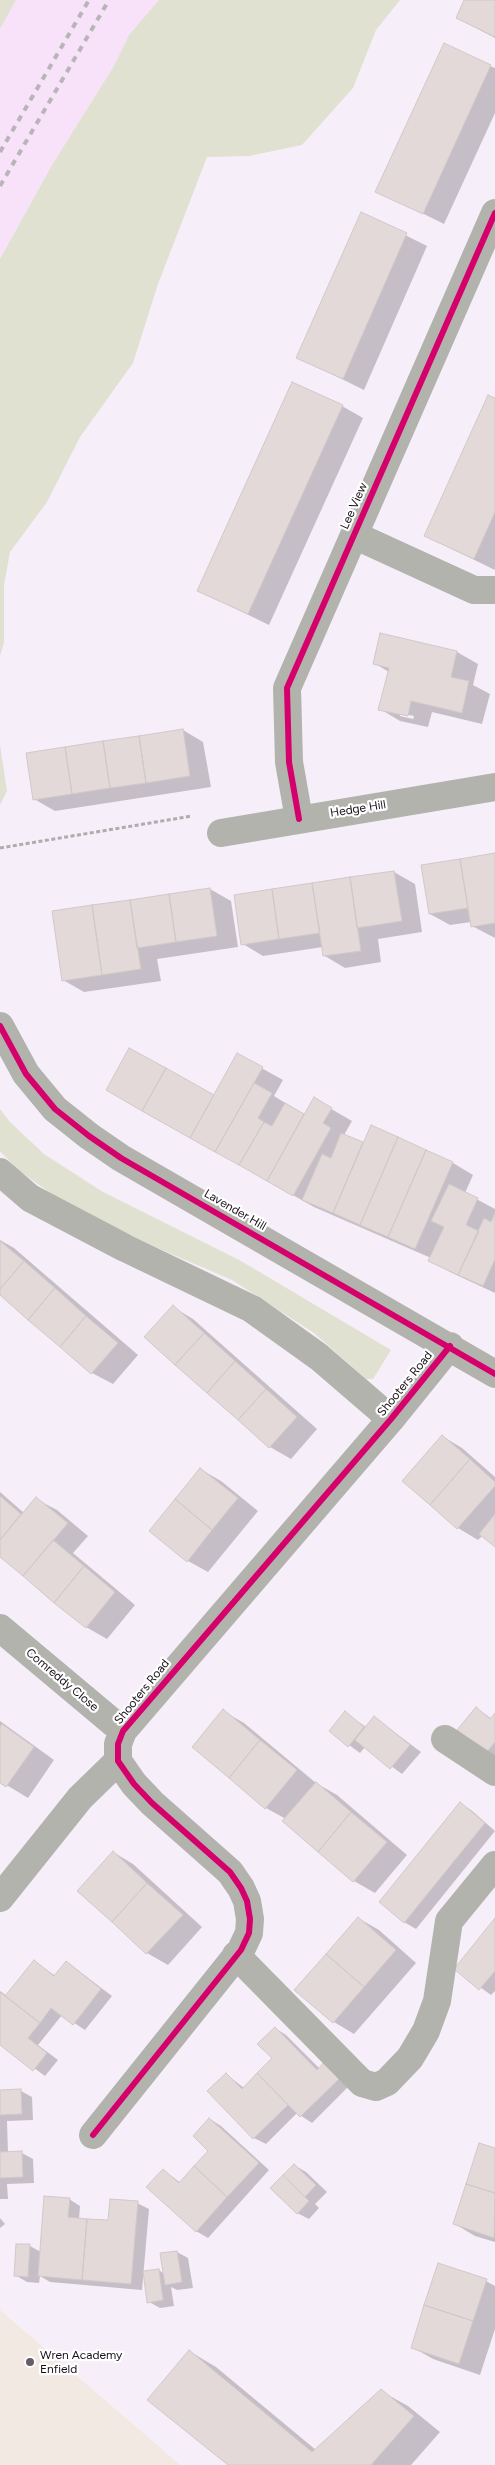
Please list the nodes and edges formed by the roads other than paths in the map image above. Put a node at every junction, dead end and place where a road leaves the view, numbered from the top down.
1 (495, 213) edge
2 (354, 535) junction
3 (495, 590) edge
4 (495, 787) edge
5 (299, 819) junction
6 (222, 833) road end
7 (0, 1026) edge
8 (0, 1172) edge
9 (450, 1346) junction
10 (495, 1374) edge
11 (391, 1419) junction
12 (0, 1628) edge
13 (123, 1732) junction
14 (445, 1739) dead end
15 (118, 1761) junction
16 (495, 1772) edge
17 (495, 1865) edge
18 (0, 1898) edge
19 (236, 1955) junction
20 (93, 2135) dead end

1 - 2 street, Lee View
2 - 3 street
2 - 5 street, Lee View
4 - 5 street, Hedge Hill
5 - 6 street, Hedge Hill
7 - 9 street, Lavender Hill
8 - 11 street
9 - 10 street, Lavender Hill
9 - 11 street, Shooters Road
11 - 13 street, Shooters Road
12 - 13 street, Comreddy Close
13 - 15 street, Shooters Road
14 - 16 street
15 - 18 street
15 - 19 street
17 - 19 street
19 - 20 street

